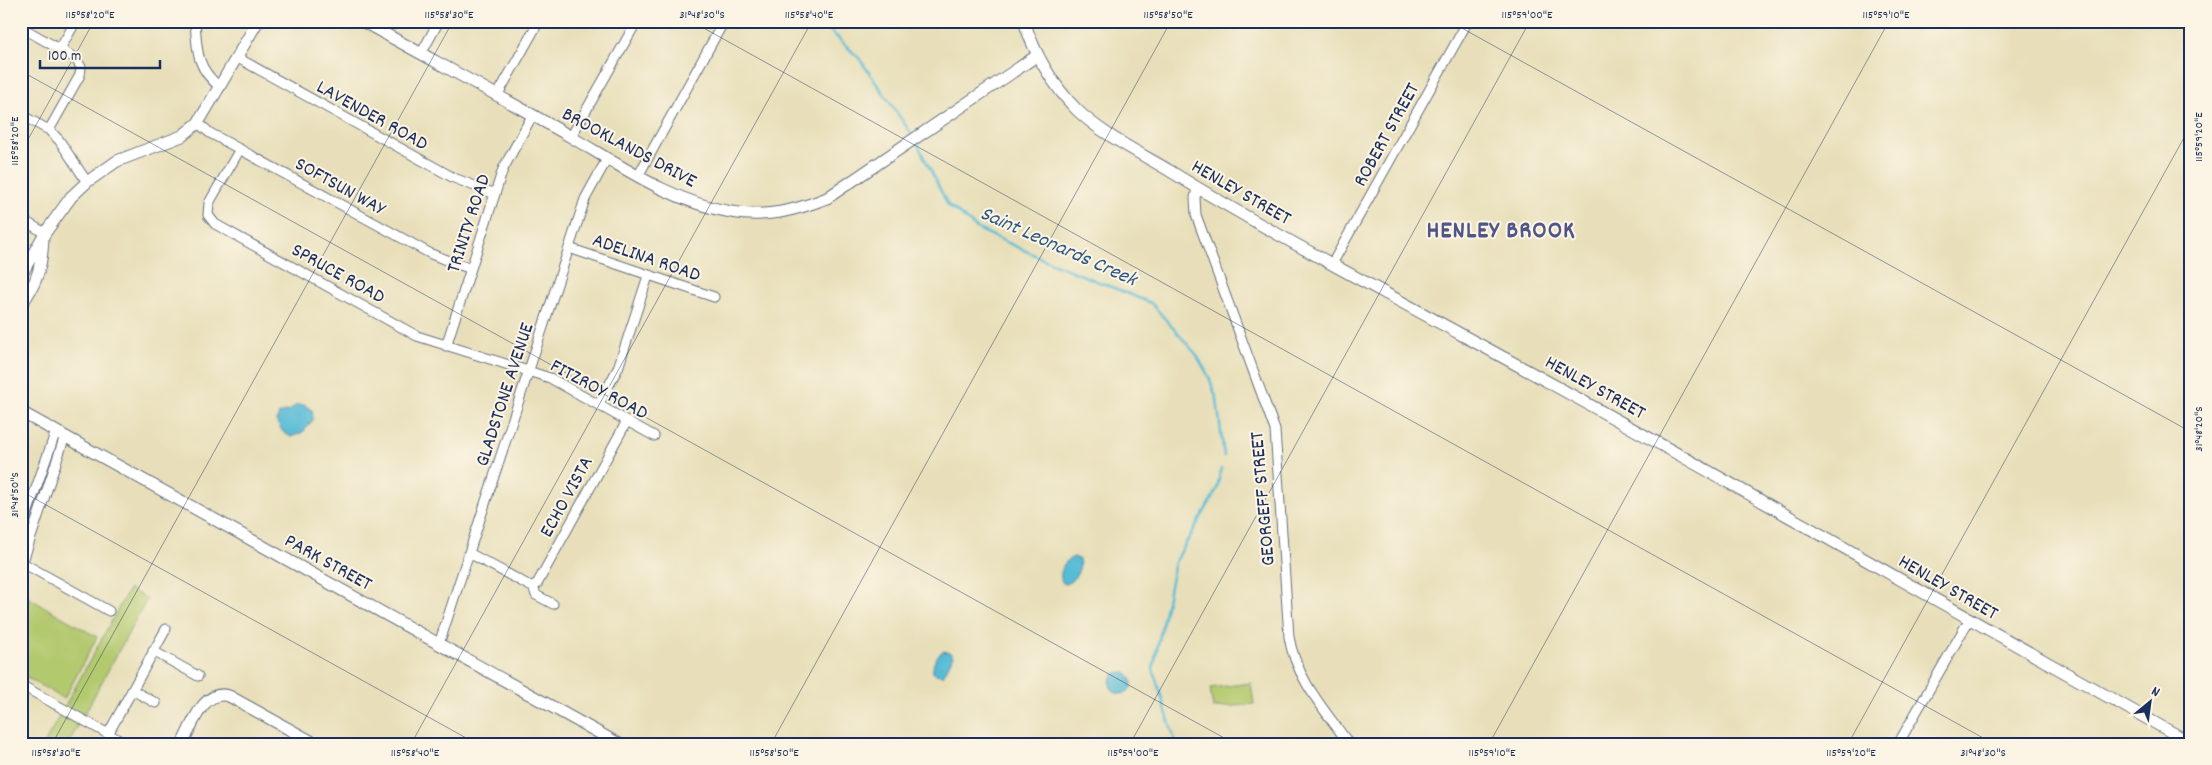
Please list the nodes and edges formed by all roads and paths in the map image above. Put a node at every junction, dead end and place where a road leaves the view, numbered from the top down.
1 (76, 21) edge
2 (195, 21) edge
3 (258, 21) edge
4 (362, 21) edge
5 (439, 21) edge
6 (539, 21) edge
7 (637, 21) edge
8 (724, 21) edge
9 (1024, 21) edge
10 (1468, 21) edge
11 (21, 27) edge
12 (60, 49) junction
13 (421, 54) junction
14 (1038, 55) junction
15 (238, 58) junction
16 (220, 87) junction
17 (497, 96) junction
18 (21, 115) edge
19 (532, 116) junction
20 (198, 123) junction
21 (49, 130) junction
22 (571, 137) junction
23 (240, 150) junction
24 (607, 159) junction
25 (638, 176) junction
26 (88, 182) junction
27 (1197, 188) junction
28 (495, 194) junction
29 (21, 219) edge
30 (44, 235) junction
31 (569, 248) junction
32 (1332, 264) junction
33 (471, 269) junction
34 (21, 275) edge
35 (648, 276) junction
36 (714, 297) dead end
37 (21, 304) edge
38 (446, 346) junction
39 (528, 372) junction
40 (599, 404) junction
41 (21, 412) edge
42 (627, 421) junction
43 (60, 433) junction
44 (654, 436) dead end
45 (21, 531) edge
46 (469, 553) junction
47 (22, 564) edge
48 (533, 586) junction
49 (553, 604) dead end
50 (109, 611) dead end
51 (1969, 620) junction
52 (166, 629) dead end
53 (439, 644) junction
54 (153, 651) junction
55 (198, 676) dead end
56 (21, 685) edge
57 (132, 690) junction
58 (156, 703) dead end
59 (108, 734) junction
60 (2191, 743) edge
61 (126, 744) edge
62 (182, 744) edge
63 (316, 744) edge
64 (619, 744) edge
65 (1349, 744) edge
66 (1898, 744) edge

1 - 12 street
2 - 16 street
3 - 15 street
4 - 13 street, BROOKLANDS DRIVE
5 - 13 street
6 - 17 street
7 - 22 street
8 - 25 street
9 - 14 street, HENLEY STREET
10 - 32 street, ROBERT STREET
11 - 12 street
12 - 21 street
13 - 17 street, BROOKLANDS DRIVE
14 - 25 street, BROOKLANDS DRIVE
14 - 27 street, HENLEY STREET
15 - 16 street
15 - 28 street, LAVENDER ROAD
16 - 20 street
17 - 19 street, BROOKLANDS DRIVE
18 - 21 street
19 - 22 street, BROOKLANDS DRIVE
19 - 28 street, TRINITY ROAD
20 - 23 street, SOFTSUN WAY
20 - 26 street
21 - 26 street
22 - 24 street, BROOKLANDS DRIVE
23 - 33 street, SOFTSUN WAY
23 - 38 street, SPRUCE ROAD
24 - 25 street, BROOKLANDS DRIVE
24 - 31 street, GLADSTONE AVENUE
26 - 30 street
27 - 32 street, HENLEY STREET
27 - 65 street, GEORGEFF STREET
28 - 33 street, TRINITY ROAD
29 - 30 street
30 - 34 street
30 - 37 street
31 - 35 street, ADELINA ROAD
31 - 39 street, GLADSTONE AVENUE
32 - 51 street, HENLEY STREET
33 - 38 street, TRINITY ROAD
35 - 36 street, ADELINA ROAD
35 - 40 street
38 - 39 street, SPRUCE ROAD
39 - 40 street, FITZROY ROAD
39 - 46 street, GLADSTONE AVENUE
40 - 42 street, FITZROY ROAD
41 - 43 street, PARK STREET
42 - 44 street, FITZROY ROAD
42 - 48 street, ECHO VISTA
43 - 45 street
43 - 47 street
43 - 53 street, PARK STREET
46 - 48 street
46 - 53 street, GLADSTONE AVENUE
47 - 50 street
48 - 49 street
51 - 60 street, HENLEY STREET
51 - 66 street
52 - 54 street
53 - 64 street, PARK STREET
54 - 55 street
54 - 57 street
56 - 59 street
57 - 58 street
57 - 59 street
59 - 61 street
62 - 63 street

